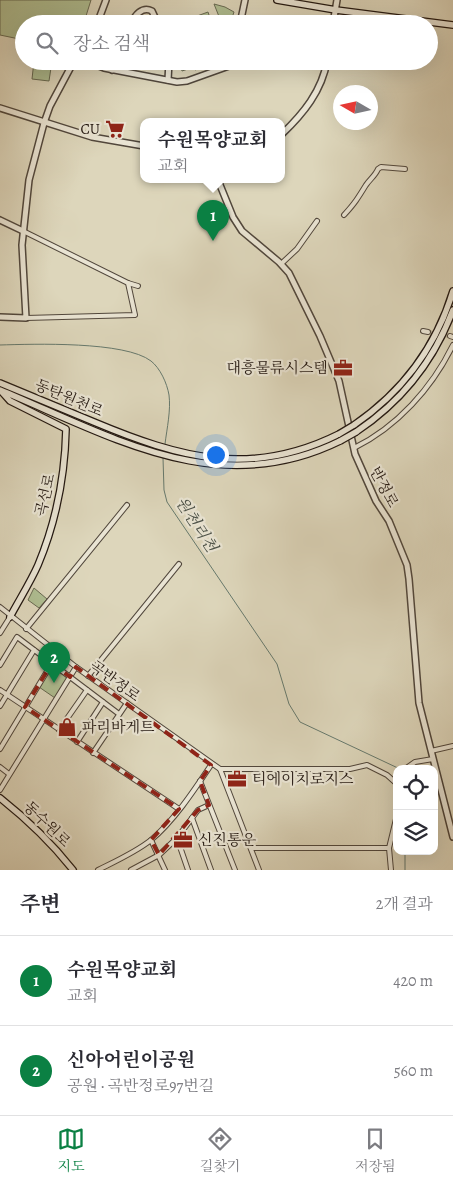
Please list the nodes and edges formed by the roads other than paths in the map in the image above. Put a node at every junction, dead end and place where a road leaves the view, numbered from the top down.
1 (106, 0) edge
2 (244, 0) edge
3 (277, 0) edge
4 (337, 0) edge
5 (336, 10) junction
6 (100, 15) edge
7 (135, 15) edge
8 (154, 15) edge
9 (242, 15) edge
10 (335, 15) edge
11 (370, 15) edge
12 (438, 24) edge
13 (453, 25) edge
14 (69, 70) edge
15 (112, 70) edge
16 (169, 70) edge
17 (217, 70) edge
18 (324, 70) edge
19 (168, 80) junction
20 (0, 108) edge
21 (44, 123) junction
22 (285, 131) edge
23 (140, 145) edge
24 (405, 169) dead end
25 (219, 183) edge
26 (344, 215) dead end
27 (0, 220) edge
28 (317, 221) dead end
29 (23, 232) junction
30 (281, 264) junction
31 (128, 283) junction
32 (138, 286) dead end
33 (453, 290) edge
34 (453, 310) edge
35 (0, 317) edge
36 (26, 318) junction
37 (453, 345) edge
38 (0, 383) edge
39 (0, 390) edge
40 (53, 408) junction
41 (339, 437) junction
42 (354, 448) junction
43 (127, 505) dead end
44 (179, 564) dead end
45 (0, 607) edge
46 (10, 617) junction
47 (26, 629) junction
48 (0, 632) edge
49 (34, 650) junction
50 (52, 663) junction
51 (0, 665) edge
52 (76, 667) junction
53 (88, 676) junction
54 (70, 677) junction
55 (0, 690) edge
56 (87, 690) junction
57 (7, 695) junction
58 (103, 702) junction
59 (126, 703) junction
60 (0, 706) edge
61 (25, 707) junction
62 (119, 714) junction
63 (43, 719) junction
64 (59, 730) junction
65 (77, 742) junction
66 (453, 746) edge
67 (0, 749) edge
68 (431, 750) junction
69 (94, 753) junction
70 (432, 759) junction
71 (211, 764) junction
72 (410, 765) edge
73 (0, 767) edge
74 (220, 769) junction
75 (10, 774) junction
76 (393, 778) edge
77 (200, 781) junction
78 (0, 790) edge
79 (0, 798) edge
80 (209, 805) junction
81 (179, 809) junction
82 (192, 818) junction
83 (393, 832) edge
84 (453, 837) edge
85 (177, 838) junction
86 (151, 840) junction
87 (251, 848) junction
88 (389, 848) junction
89 (159, 855) junction
90 (104, 869) edge
91 (234, 869) edge
92 (73, 870) edge
93 (98, 870) edge
94 (131, 870) edge
95 (164, 870) edge
96 (188, 870) edge
97 (211, 870) edge
98 (227, 870) edge
99 (260, 870) edge
100 (391, 870) edge

1 - 6 street
2 - 9 street
3 - 5 main road
4 - 5 street
5 - 10 street
5 - 11 main road
7 - 8 street
12 - 13 main road
14 - 21 street
15 - 19 street
16 - 19 street
17 - 19 street
18 - 22 street
20 - 21 street
21 - 23 street
21 - 29 street
24 - 26 street
25 - 30 street, 반정로
27 - 29 street
28 - 30 street
29 - 31 street
29 - 36 street
30 - 42 street, 반정로
31 - 32 street
31 - 36 street
33 - 41 main road, bridge
34 - 41 main road, bridge
35 - 36 street
37 - 42 street
38 - 40 main road, 동탄원천로
39 - 40 main road, 동탄원천로
39 - 46 main road, 곡선로
40 - 41 main road, 동탄원천로
42 - 68 street, 반정로
43 - 47 street
44 - 53 street
45 - 46 street, 곡반정로
46 - 47 street, 곡반정로
46 - 48 street, 곡선로
47 - 52 street, 곡반정로
49 - 50 street
49 - 51 street
49 - 57 street
50 - 54 street
50 - 61 street
52 - 53 street, 곡반정로
52 - 54 street
53 - 59 street, 곡반정로
54 - 56 street
54 - 63 street
55 - 57 street
56 - 58 street
56 - 64 street
57 - 60 street
57 - 61 street
58 - 62 street
58 - 65 street
59 - 62 street
59 - 71 street, 곡반정로
61 - 63 street
61 - 67 street
62 - 69 street
63 - 64 street
63 - 75 street
64 - 65 street
65 - 69 street
66 - 68 street
68 - 70 street, 반정로
69 - 81 street
70 - 72 street
70 - 84 street, 반정로
71 - 74 street, 곡반정로
71 - 77 street
73 - 75 street
74 - 76 street, 곡반정로
74 - 87 street
75 - 78 street
77 - 80 street
77 - 81 street
79 - 92 main road, 동수원로
80 - 82 street
80 - 91 street
81 - 86 street
82 - 85 street
82 - 97 street
83 - 88 street
85 - 89 street
85 - 96 street
86 - 89 street
86 - 90 street
87 - 88 street
87 - 99 street
88 - 100 street
89 - 94 street
89 - 95 street
90 - 93 street
91 - 98 street

